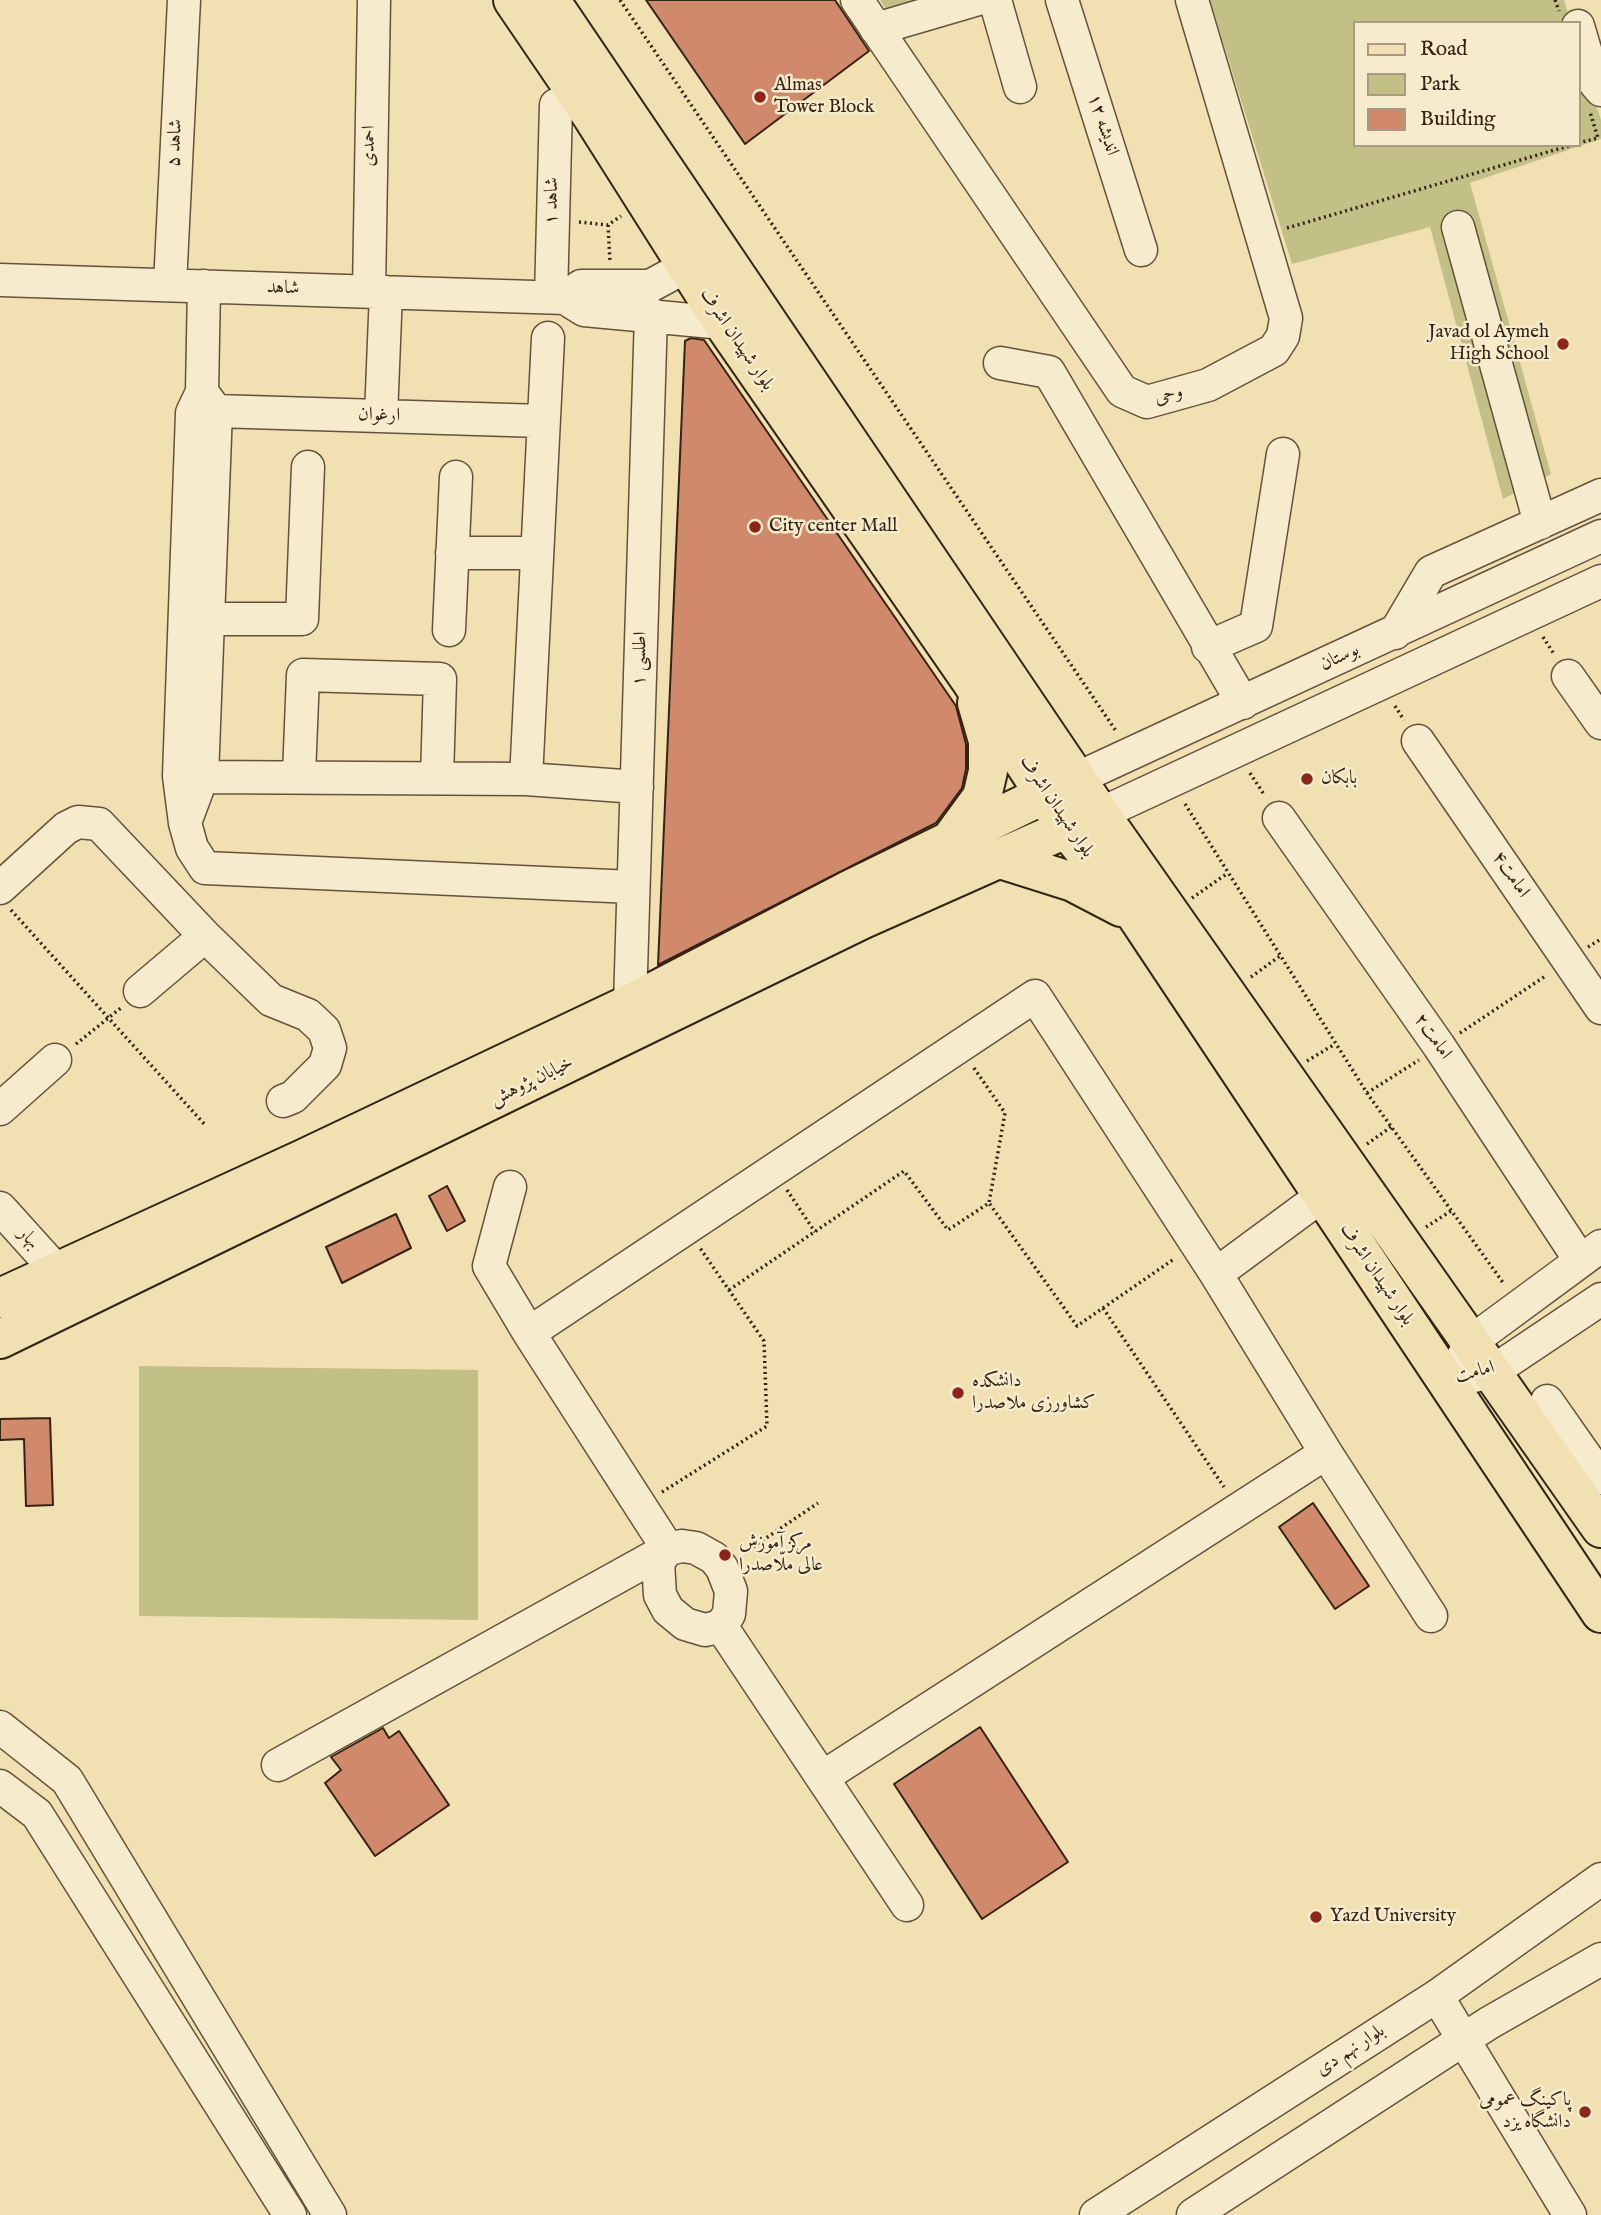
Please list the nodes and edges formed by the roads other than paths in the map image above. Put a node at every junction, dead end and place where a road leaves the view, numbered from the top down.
1 (184, 0) edge
2 (374, 0) edge
3 (513, 0) edge
4 (550, 0) edge
5 (857, 0) edge
6 (975, 0) edge
7 (995, 0) edge
8 (1062, 0) edge
9 (1192, 0) edge
10 (1571, 0) edge
11 (1577, 21) edge
12 (876, 29) junction
13 (1580, 31) edge
14 (1020, 88) dead end
15 (1601, 90) edge
16 (556, 105) dead end
17 (603, 106) junction
18 (1458, 227) dead end
19 (1142, 250) dead end
20 (683, 259) junction
21 (0, 280) edge
22 (170, 285) junction
23 (204, 286) junction
24 (377, 292) junction
25 (558, 298) junction
26 (651, 314) junction
27 (723, 323) junction
28 (548, 338) dead end
29 (1000, 363) dead end
30 (209, 401) junction
31 (381, 416) junction
32 (542, 421) junction
33 (1283, 454) dead end
34 (308, 467) dead end
35 (456, 477) dead end
36 (1601, 495) edge
37 (1540, 523) junction
38 (1601, 536) edge
39 (452, 553) junction
40 (536, 553) junction
41 (1601, 581) edge
42 (208, 619) junction
43 (449, 630) dead end
44 (1395, 632) junction
45 (1208, 647) junction
46 (1567, 676) road end
47 (971, 681) junction
48 (1283, 685) junction
49 (1243, 703) junction
50 (1303, 720) junction
51 (1601, 723) edge
52 (1418, 741) road end
53 (299, 775) junction
54 (202, 776) junction
55 (437, 778) junction
56 (526, 779) junction
57 (1062, 785) junction
58 (636, 788) junction
59 (1279, 818) road end
60 (1083, 822) junction
61 (185, 823) junction
62 (950, 841) junction
63 (997, 858) junction
64 (633, 887) junction
65 (5, 898) edge
66 (1136, 915) junction
67 (205, 936) junction
68 (140, 991) road end
69 (630, 1003) junction
70 (1601, 1008) edge
71 (55, 1060) road end
72 (283, 1101) dead end
73 (0, 1108) edge
74 (510, 1187) dead end
75 (1323, 1195) junction
76 (0, 1208) edge
77 (1591, 1253) edge
78 (56, 1270) junction
79 (1216, 1273) junction
80 (0, 1297) edge
81 (1601, 1298) edge
82 (529, 1333) junction
83 (0, 1339) edge
84 (1482, 1357) junction
85 (1448, 1383) junction
86 (1547, 1401) dead end
87 (1326, 1453) junction
88 (1570, 1458) junction
89 (1601, 1478) edge
90 (1601, 1528) edge
91 (667, 1549) junction
92 (1601, 1613) edge
93 (1431, 1616) dead end
94 (722, 1626) junction
95 (0, 1727) edge
96 (278, 1765) dead end
97 (823, 1777) junction
98 (0, 1786) edge
99 (1601, 1879) edge
100 (907, 1905) dead end
101 (1601, 1959) edge
102 (1437, 1996) junction
103 (1464, 2040) junction
104 (299, 2165) junction
105 (270, 2183) junction
106 (290, 2215) edge
107 (330, 2215) edge
108 (1096, 2215) edge
109 (1193, 2215) edge
110 (1570, 2215) edge

1 - 22 street, شاهد ۵
2 - 24 street, احمدی
3 - 17 main road, بلوار شهیدان اشرف
4 - 17 main road, بلوار شهیدان اشرف
5 - 12 street, وحی
6 - 12 street
7 - 14 street
8 - 19 street, اندیشه ۱۲
9 - 12 street, وحی
10 - 11 street
13 - 15 street
16 - 25 street, شاهد ۱
17 - 20 main road, بلوار شهیدان اشرف
17 - 57 main road, بلوار شهیدان اشرف
18 - 37 street
20 - 25 street, شاهد
20 - 27 main road, بلوار شهیدان اشرف
21 - 22 street, شاهد
22 - 23 street, شاهد
23 - 24 street, شاهد
23 - 30 street
24 - 25 street, شاهد
24 - 31 street, احمدی
25 - 26 street, شاهد
26 - 27 street, شاهد
26 - 58 street, اطلسی ۱
27 - 47 main road, بلوار شهیدان اشرف
28 - 32 street
29 - 45 street
30 - 31 street, ارغوان
30 - 42 street
30 - 61 street
31 - 32 street, ارغوان
32 - 40 street
33 - 45 street
34 - 42 street
35 - 39 street
36 - 37 street
37 - 44 street
38 - 44 street, بوستان
39 - 40 street
39 - 43 street
40 - 56 street
41 - 50 street, بوستان
42 - 54 street
44 - 48 street, بوستان
45 - 49 street
46 - 51 street
47 - 57 main road, بلوار شهیدان اشرف
47 - 62 main road
48 - 49 street, بوستان
48 - 50 street
49 - 57 street, بوستان
50 - 60 street, بوستان
52 - 70 street, امامت۴
53 - 54 street
53 - 55 street
53 - 55 street
54 - 61 street
55 - 56 street
56 - 58 street
57 - 60 main road, بلوار شهیدان اشرف
57 - 62 main road, خیابان پژوهش
58 - 64 street, اطلسی ۱
59 - 77 street, امامت۲
60 - 63 main road, خیابان پژوهش
60 - 66 main road, بلوار شهیدان اشرف
60 - 84 main road, بلوار شهیدان اشرف
61 - 64 street
62 - 69 main road, خیابان پژوهش
63 - 66 main road
63 - 83 main road, خیابان پژوهش
64 - 69 street, اطلسی ۱
65 - 67 street
66 - 75 main road, بلوار شهیدان اشرف
67 - 68 street
67 - 72 street
69 - 78 main road, خیابان پژوهش
71 - 73 street
74 - 82 street
75 - 79 street
75 - 85 main road, بلوار شهیدان اشرف
76 - 78 street, بهار
77 - 84 street, امامت
78 - 80 main road, خیابان پژوهش
79 - 82 street
79 - 87 street
81 - 84 street, امامت
82 - 91 street
84 - 85 street, امامت
84 - 88 main road, بلوار شهیدان اشرف
85 - 92 main road, بلوار شهیدان اشرف
86 - 88 street
87 - 93 street
87 - 97 street
88 - 89 street
88 - 90 main road, بلوار شهیدان اشرف
91 - 94 street
91 - 94 street
91 - 96 street
94 - 97 street
95 - 104 street
97 - 100 street
98 - 105 street
99 - 102 street, بلوار نهم دی
101 - 103 street
102 - 103 street
102 - 108 street, بلوار نهم دی
103 - 109 street
103 - 110 street
104 - 105 street
104 - 107 street
105 - 106 street

